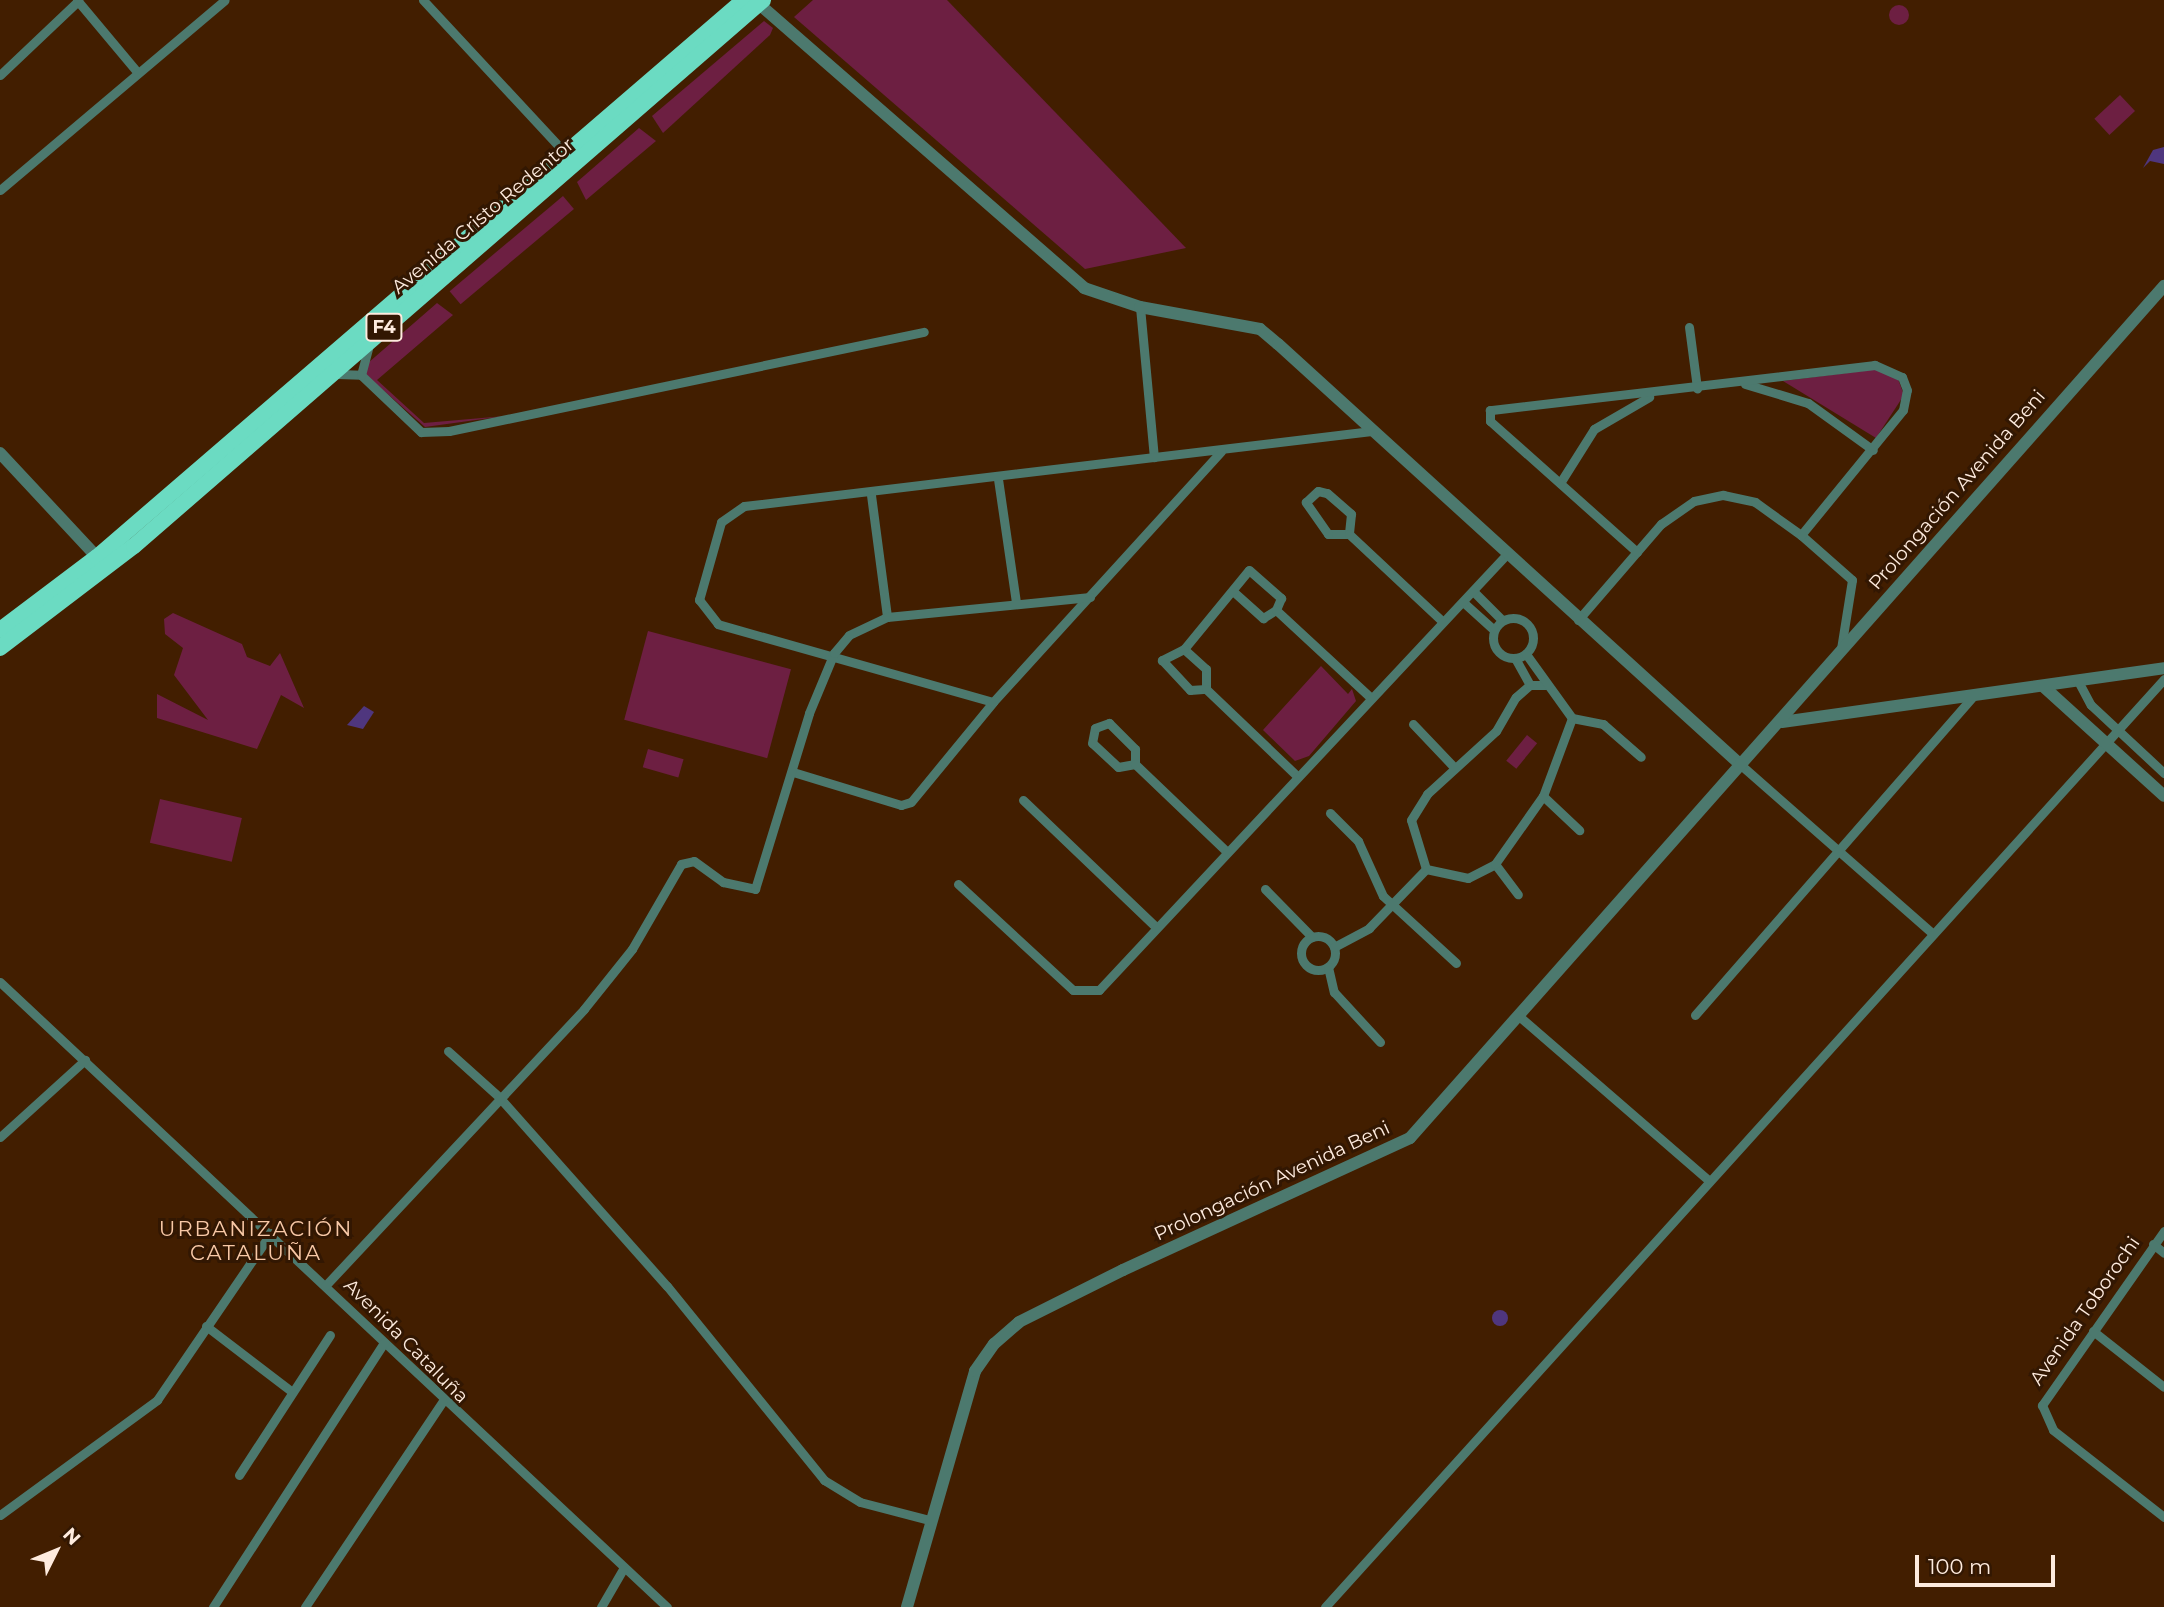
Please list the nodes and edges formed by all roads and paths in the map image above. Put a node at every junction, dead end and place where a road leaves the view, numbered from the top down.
1 (423, 0) edge
2 (78, 1) edge
3 (755, 1) edge
4 (220, 2) edge
5 (138, 73) junction
6 (0, 75) edge
7 (566, 154) junction
8 (0, 190) edge
9 (2162, 293) edge
10 (1140, 307) junction
11 (1689, 327) dead end
12 (925, 332) dead end
13 (374, 337) junction
14 (361, 375) junction
15 (326, 378) junction
16 (1737, 382) junction
17 (1697, 388) junction
18 (1656, 394) junction
19 (1372, 431) junction
20 (1873, 450) junction
21 (1221, 451) junction
22 (0, 453) edge
23 (1154, 457) junction
24 (998, 479) junction
25 (1560, 482) junction
26 (871, 495) junction
27 (1349, 534) junction
28 (1801, 535) junction
29 (1636, 552) junction
30 (1504, 556) junction
31 (97, 557) junction
32 (1473, 591) junction
33 (1235, 593) junction
34 (1090, 597) junction
35 (1463, 602) junction
36 (1017, 603) junction
37 (1276, 610) junction
38 (887, 617) junction
39 (1502, 620) junction
40 (1578, 620) junction
41 (1443, 621) junction
42 (0, 629) edge
43 (1494, 630) junction
44 (0, 648) edge
45 (1184, 649) junction
46 (834, 653) junction
47 (1526, 654) junction
48 (1840, 655) junction
49 (1515, 658) junction
50 (2164, 668) edge
51 (2164, 679) edge
52 (2078, 681) junction
53 (1530, 685) junction
54 (1546, 685) junction
55 (2044, 687) junction
56 (1206, 689) junction
57 (1972, 697) junction
58 (1371, 698) junction
59 (992, 702) junction
60 (1572, 718) junction
61 (1782, 722) junction
62 (1413, 724) dead end
63 (2116, 730) junction
64 (2105, 744) junction
65 (1641, 757) dead end
66 (1135, 764) junction
67 (1452, 765) junction
68 (1742, 766) junction
69 (793, 772) junction
70 (2164, 773) edge
71 (1298, 777) junction
72 (1543, 796) junction
73 (2164, 796) edge
74 (1023, 800) dead end
75 (1330, 813) dead end
76 (1579, 830) dead end
77 (1227, 852) junction
78 (1840, 852) junction
79 (1494, 864) junction
80 (1426, 869) junction
81 (958, 884) dead end
82 (1265, 889) dead end
83 (1518, 894) dead end
84 (1394, 906) junction
85 (1156, 927) junction
86 (1931, 932) junction
87 (1311, 937) junction
88 (1334, 947) junction
89 (1456, 963) dead end
90 (1328, 967) junction
91 (0, 982) edge
92 (1695, 1015) dead end
93 (1520, 1017) junction
94 (1380, 1042) dead end
95 (448, 1051) dead end
96 (85, 1060) junction
97 (499, 1097) junction
98 (0, 1137) edge
99 (1709, 1181) junction
100 (2164, 1231) edge
101 (271, 1233) junction
102 (2153, 1244) junction
103 (2164, 1253) edge
104 (324, 1286) junction
105 (206, 1326) junction
106 (2093, 1331) junction
107 (330, 1335) dead end
108 (384, 1343) junction
109 (2164, 1387) edge
110 (291, 1391) junction
111 (442, 1402) junction
112 (239, 1475) dead end
113 (0, 1515) edge
114 (2164, 1517) edge
115 (929, 1520) junction
116 (623, 1569) junction
117 (213, 1607) edge
118 (304, 1607) edge
119 (601, 1607) edge
120 (667, 1607) edge
121 (907, 1607) edge
122 (1325, 1607) edge

1 - 7 street
2 - 5 street
2 - 6 street
3 - 7 highway, Avenida Cristo Redentor / F4
3 - 10 street
3 - 13 highway, Avenida Cristo Redentor / F4
4 - 5 street
5 - 8 street
7 - 31 highway, Avenida Cristo Redentor / F4
9 - 48 street, Prolongación Avenida Beni
10 - 19 street
10 - 23 street
11 - 17 street
12 - 14 street
13 - 14 street
13 - 15 highway, Avenida Cristo Redentor / F4
14 - 15 street
15 - 44 highway, Avenida Cristo Redentor / F4
16 - 17 street
16 - 20 street
16 - 20 street
17 - 18 street
18 - 25 street
18 - 25 street
19 - 21 street
19 - 30 street
20 - 28 street
21 - 23 street
21 - 34 street
22 - 31 street
23 - 24 street
24 - 26 street
24 - 36 street
25 - 29 street
26 - 38 street
26 - 46 street
27 - 27 street
27 - 41 street
28 - 29 street
28 - 48 street
29 - 40 street
30 - 32 street
30 - 40 street
31 - 42 highway, Avenida Cristo Redentor / F4
32 - 35 street
32 - 39 street
33 - 37 street
33 - 37 street
33 - 45 street
34 - 36 street
34 - 59 street
35 - 41 street
35 - 43 street
36 - 38 street
37 - 58 street
38 - 46 street
39 - 43 street
39 - 47 street
40 - 68 street
41 - 58 street
43 - 49 street
45 - 56 street
45 - 56 street
46 - 59 street
46 - 69 street
47 - 49 street
47 - 54 street
48 - 61 street, Prolongación Avenida Beni
49 - 53 street
50 - 52 street
51 - 63 street
52 - 55 street
52 - 63 street
53 - 54 street
53 - 67 street
54 - 60 street
55 - 57 street
55 - 64 street
56 - 71 street
57 - 61 street
57 - 78 street
58 - 71 street
59 - 69 street
60 - 65 street
60 - 72 street
61 - 68 street, Prolongación Avenida Beni
62 - 67 street
63 - 64 street
63 - 70 street
64 - 73 street
64 - 86 street
66 - 66 street
66 - 77 street
67 - 80 street
68 - 78 street
68 - 93 street, Prolongación Avenida Beni
69 - 97 street
71 - 77 street
72 - 76 street
72 - 79 street
74 - 85 street
75 - 84 street
77 - 85 street
78 - 86 street
78 - 92 street
79 - 80 street
79 - 83 street
80 - 84 street
81 - 85 street
82 - 87 street
84 - 88 street
84 - 89 street
86 - 99 street
87 - 88 street
87 - 90 street
88 - 90 street
90 - 94 street
91 - 96 street, Avenida Cataluña
93 - 99 street
93 - 115 street, Prolongación Avenida Beni
95 - 97 street
96 - 98 street
96 - 101 street, Avenida Cataluña
97 - 104 street
97 - 115 street
99 - 122 street
100 - 102 street, Avenida Toborochi
101 - 104 street, Avenida Cataluña
101 - 105 street
102 - 103 street
102 - 106 street, Avenida Toborochi
104 - 108 street, Avenida Cataluña
105 - 110 street
105 - 113 street
106 - 109 street
106 - 114 street, Avenida Toborochi
107 - 110 street
108 - 111 street, Avenida Cataluña
108 - 117 street
110 - 112 street
111 - 116 street, Avenida Cataluña
111 - 118 street
115 - 121 street, Prolongación Avenida Beni
116 - 119 street
116 - 120 street, Avenida Cataluña

